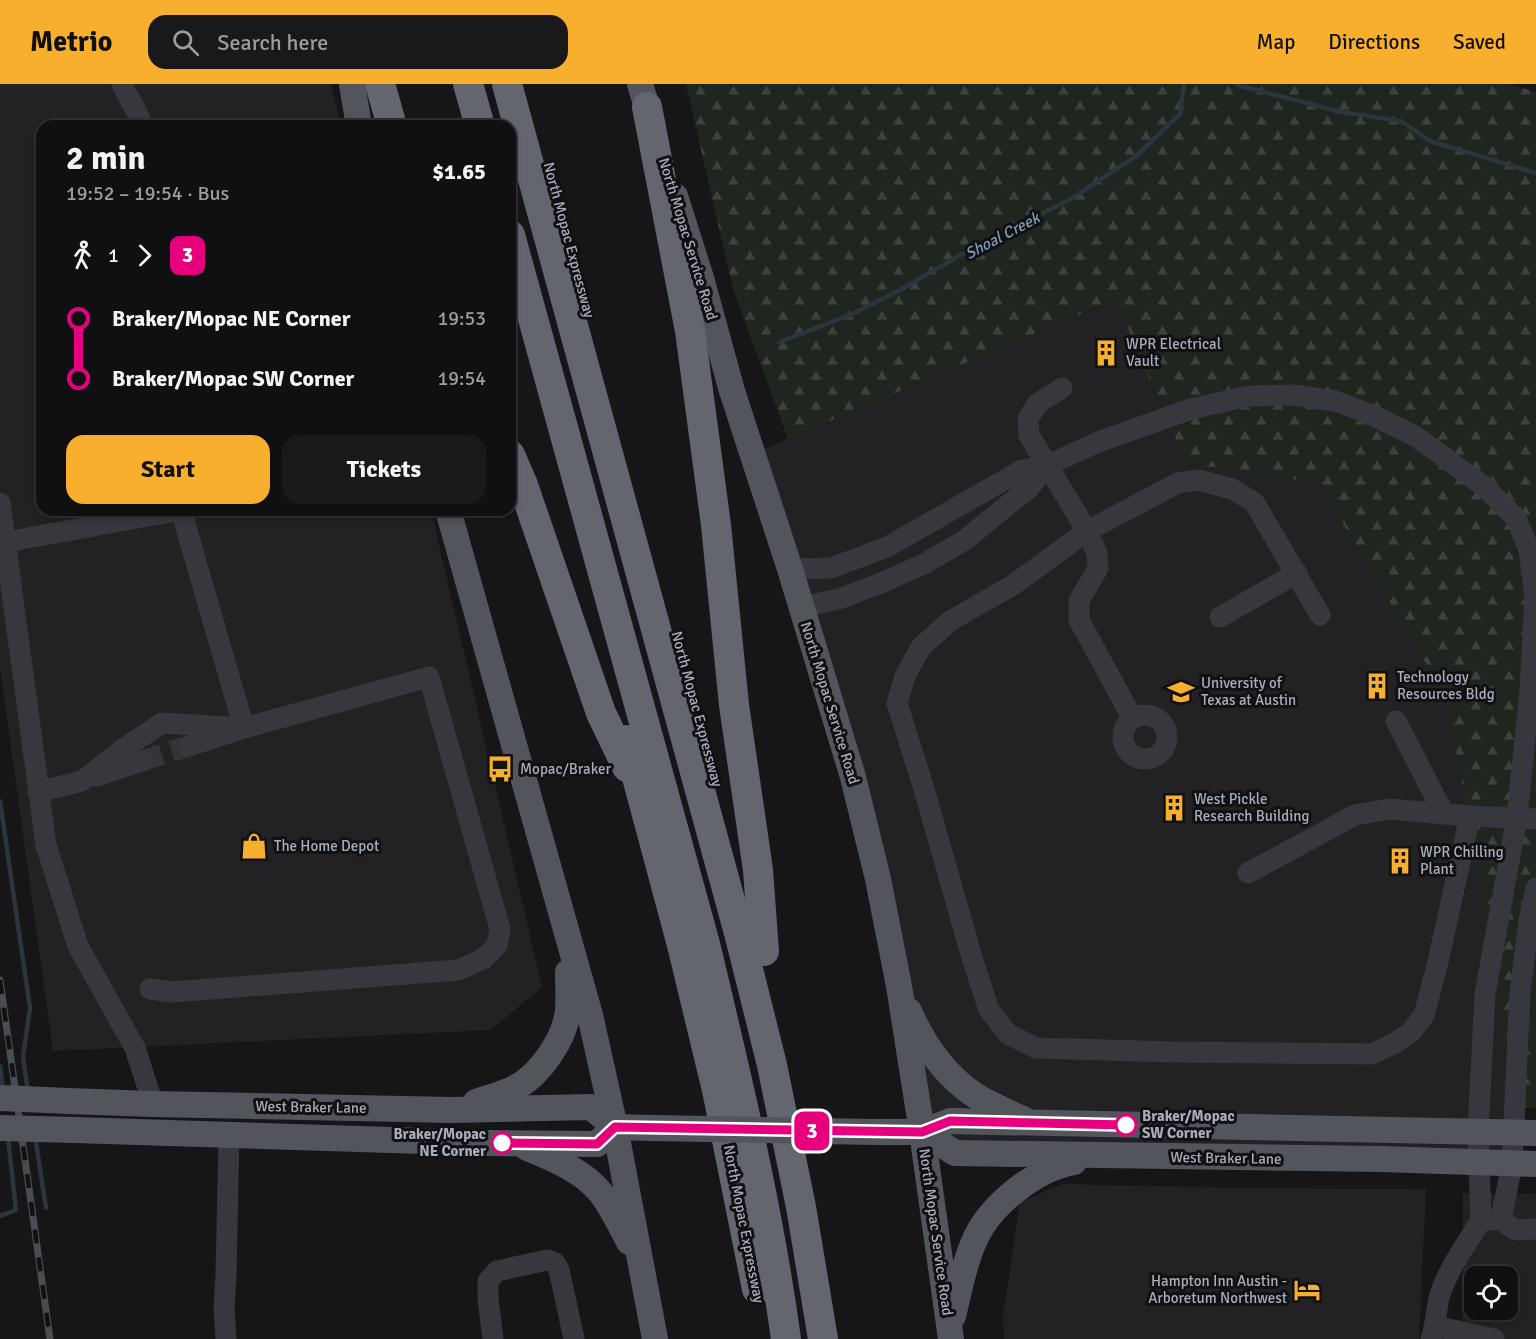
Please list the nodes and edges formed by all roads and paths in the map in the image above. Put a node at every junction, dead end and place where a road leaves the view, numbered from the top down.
1 (122, 84) edge
2 (352, 84) edge
3 (380, 84) edge
4 (448, 84) edge
5 (468, 84) edge
6 (507, 84) edge
7 (527, 84) edge
8 (644, 95) edge
9 (141, 120) edge
10 (358, 120) edge
11 (390, 120) edge
12 (458, 120) edge
13 (478, 120) edge
14 (516, 257) edge
15 (516, 332) edge
16 (1062, 388) dead end
17 (1046, 466) junction
18 (516, 469) edge
19 (0, 503) edge
20 (952, 510) junction
21 (148, 516) edge
22 (183, 516) edge
23 (450, 516) edge
24 (1086, 531) junction
25 (965, 540) junction
26 (6, 542) junction
27 (790, 569) junction
28 (1297, 573) junction
29 (801, 607) junction
30 (1320, 615) dead end
31 (1220, 617) dead end
32 (1530, 692) junction
33 (1133, 718) dead end
34 (1396, 721) dead end
35 (1536, 723) edge
36 (244, 728) junction
37 (189, 746) tunnel mouth
38 (142, 761) tunnel mouth
39 (82, 781) junction
40 (38, 792) junction
41 (646, 808) junction
42 (1444, 814) junction
43 (1470, 816) junction
44 (1527, 818) edge
45 (1248, 873) dead end
46 (1536, 888) edge
47 (565, 928) junction
48 (764, 951) junction
49 (899, 986) junction
50 (150, 989) dead end
51 (0, 1098) edge
52 (153, 1104) junction
53 (453, 1110) junction
54 (1028, 1122) junction
55 (0, 1128) edge
56 (626, 1128) junction
57 (1331, 1129) junction
58 (922, 1132) junction
59 (1478, 1132) junction
60 (1525, 1133) edge
61 (229, 1136) junction
62 (516, 1143) junction
63 (1104, 1156) junction
64 (1203, 1157) junction
65 (1480, 1162) junction
66 (1524, 1164) edge
67 (1491, 1220) junction
68 (1536, 1229) edge
69 (641, 1264) junction
70 (1433, 1333) edge
71 (950, 1336) edge
72 (226, 1339) edge
73 (493, 1339) edge
74 (574, 1339) edge
75 (654, 1339) edge
76 (766, 1339) edge
77 (786, 1339) edge
78 (823, 1339) edge
79 (842, 1339) edge
80 (1494, 1339) edge

1 - 9 street
2 - 10 main road
3 - 11 highway
4 - 12 highway
5 - 13 highway
6 - 78 highway
7 - 48 highway, North Mopac Expressway
8 - 27 main road, North Mopac Service Road
8 - 48 highway
14 - 77 highway
15 - 41 highway, North Mopac Expressway
16 - 17 street
17 - 20 street
17 - 24 street
17 - 25 street
17 - 32 street
18 - 41 highway
19 - 26 street
20 - 25 street
20 - 27 street
21 - 26 street
22 - 36 street
23 - 47 main road
24 - 28 street
24 - 33 street
24 - 43 street
25 - 29 street
26 - 40 street
27 - 29 main road, North Mopac Service Road
28 - 30 street
28 - 31 street
29 - 49 main road, North Mopac Service Road
32 - 35 street
32 - 44 street
34 - 42 street
36 - 37 street
36 - 39 street
36 - 50 street
38 - 39 street
39 - 40 street
40 - 52 street
41 - 76 highway, North Mopac Expressway
42 - 43 street
42 - 45 street
43 - 44 street
44 - 59 street
46 - 60 street
47 - 53 main road
47 - 56 main road
48 - 79 highway, North Mopac Expressway
49 - 54 main road
49 - 58 main road, North Mopac Service Road
51 - 52 main road, West Braker Lane, bridge
52 - 53 main road, West Braker Lane
53 - 56 main road, West Braker Lane
54 - 57 main road, West Braker Lane
54 - 58 main road, West Braker Lane
55 - 61 main road, West Braker Lane, bridge
56 - 58 main road, West Braker Lane, bridge
56 - 62 main road, West Braker Lane
56 - 69 main road
57 - 59 main road, West Braker Lane
57 - 64 main road
58 - 63 main road, West Braker Lane
58 - 71 main road, North Mopac Service Road
59 - 60 main road, West Braker Lane
59 - 65 street
60 - 66 street
61 - 62 main road, West Braker Lane
61 - 72 street
62 - 69 main road
63 - 64 main road, West Braker Lane
63 - 71 main road
64 - 65 main road, West Braker Lane
65 - 66 main road, West Braker Lane
65 - 67 street
66 - 67 street
67 - 68 street
67 - 70 street
69 - 75 main road
70 - 80 street
73 - 74 street

